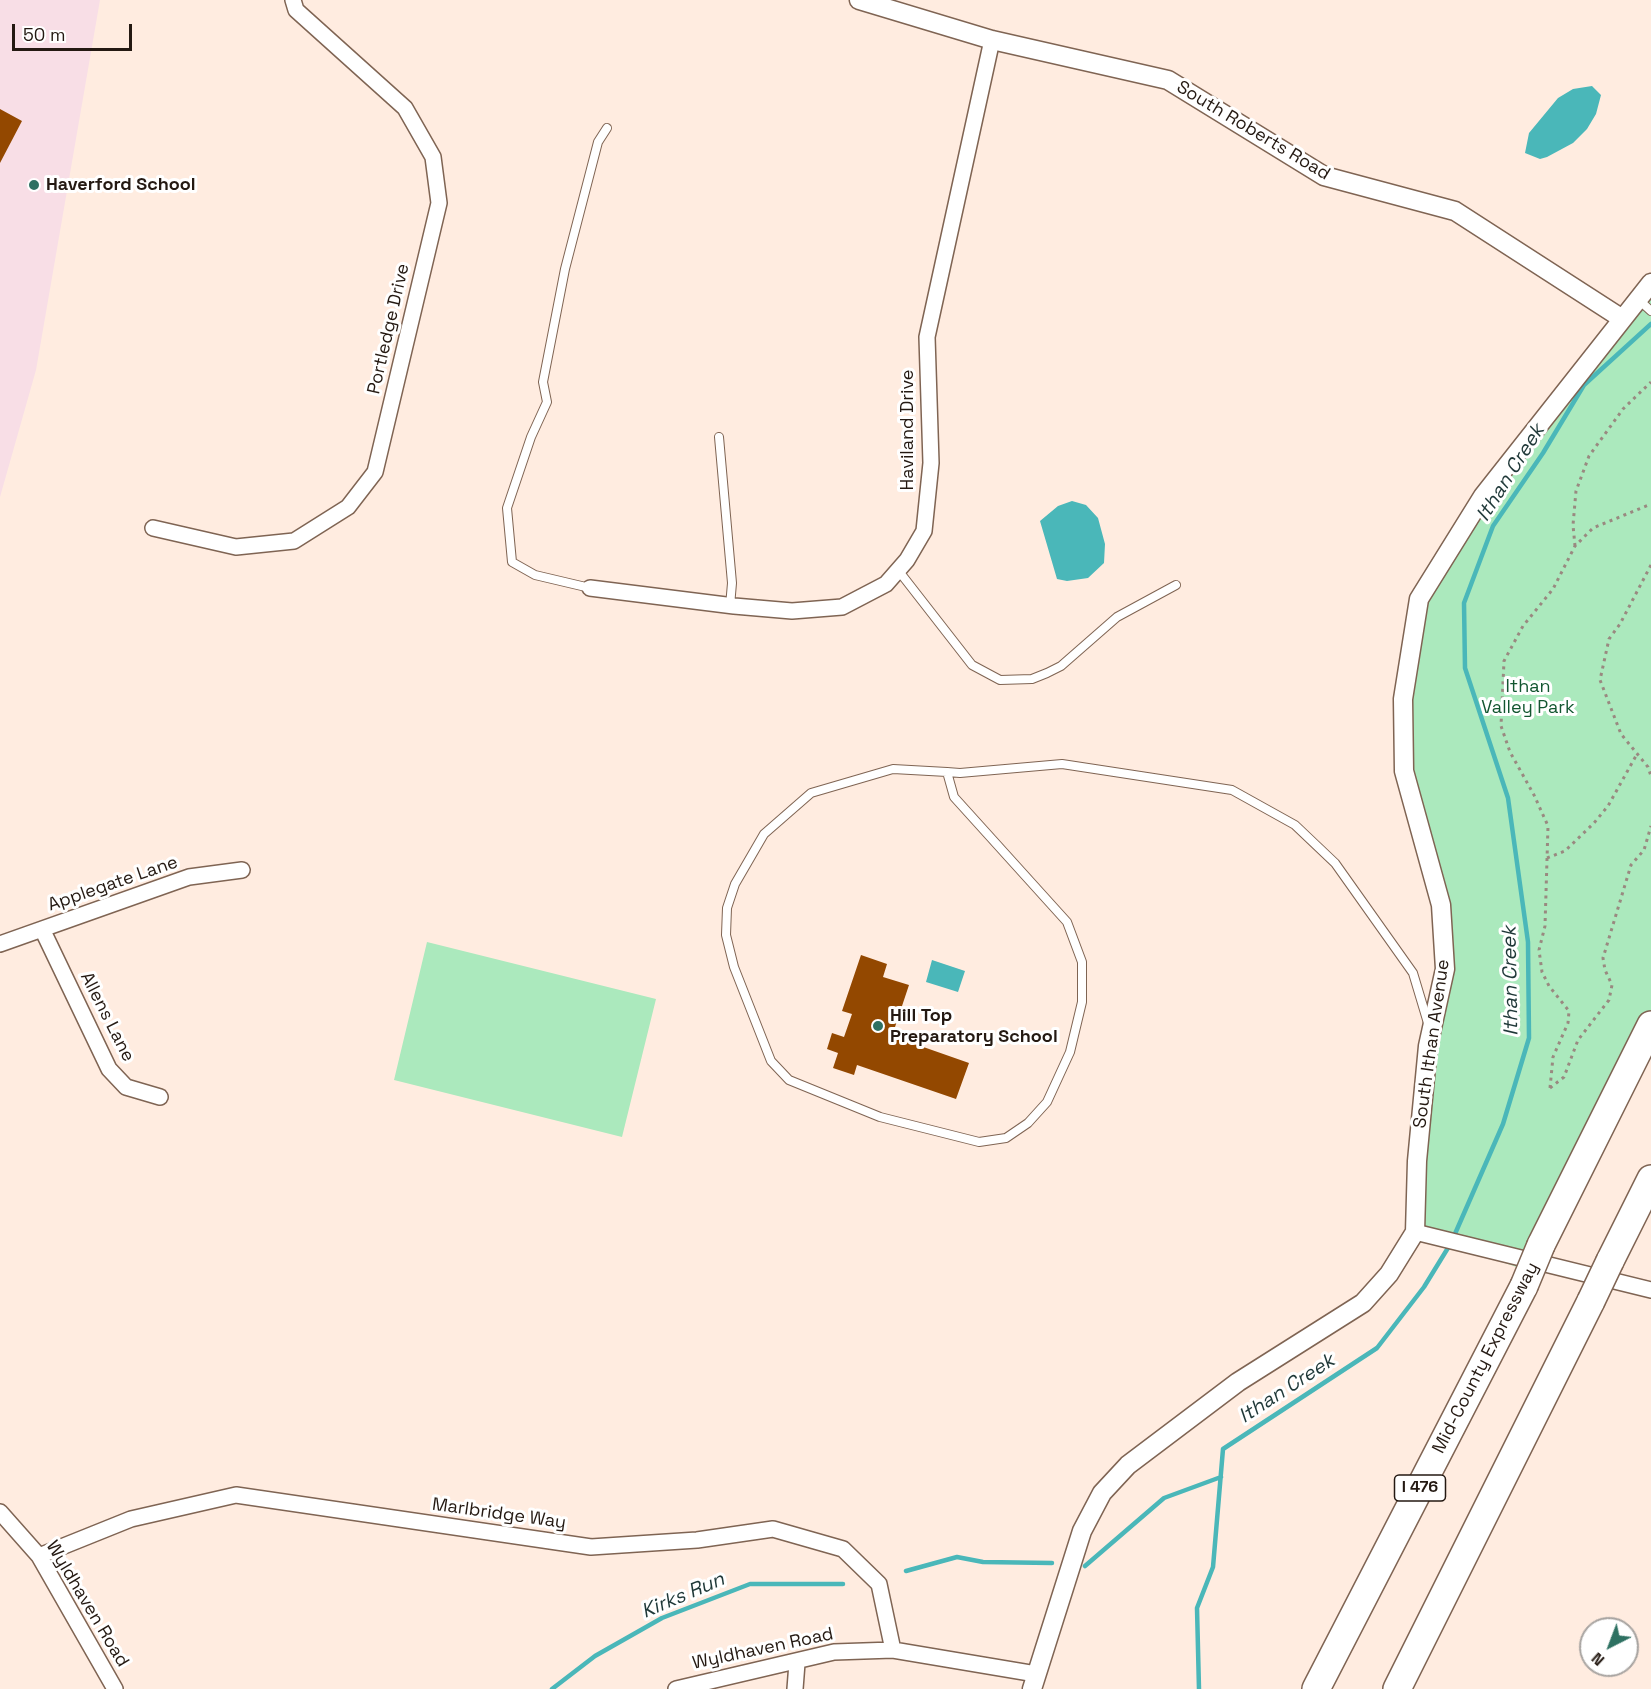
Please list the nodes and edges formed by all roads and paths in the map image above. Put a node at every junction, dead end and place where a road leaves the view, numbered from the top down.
1 (293, 0) edge
2 (860, 0) edge
3 (992, 40) junction
4 (607, 128) dead end
5 (1651, 283) edge
6 (1646, 307) edge
7 (1622, 318) junction
8 (1651, 382) edge
9 (719, 437) dead end
10 (1651, 504) edge
11 (153, 528) dead end
12 (1575, 546) junction
13 (1651, 565) edge
14 (898, 570) junction
15 (1176, 585) dead end
16 (590, 588) joint
17 (730, 606) junction
18 (1637, 754) junction
19 (947, 772) junction
20 (1651, 776) edge
21 (1651, 826) edge
22 (1547, 858) junction
23 (242, 870) dead end
24 (42, 929) junction
25 (0, 944) edge
26 (1651, 1025) edge
27 (1431, 1033) junction
28 (160, 1097) dead end
29 (1651, 1179) edge
30 (1415, 1232) junction
31 (1651, 1290) edge
32 (0, 1512) edge
33 (39, 1556) junction
34 (893, 1650) junction
35 (797, 1662) junction
36 (1034, 1681) edge
37 (115, 1689) edge
38 (676, 1689) edge
39 (795, 1689) edge
40 (1316, 1689) edge
41 (1397, 1689) edge

1 - 11 street, Portledge Drive
2 - 3 street, South Roberts Road
3 - 7 street, South Roberts Road
3 - 14 street, Haviland Drive
4 - 16 lane
5 - 6 street, South Ithan Avenue
6 - 7 street, South Ithan Avenue
7 - 27 street, South Ithan Avenue
8 - 12 path
9 - 17 lane
10 - 12 path
12 - 22 path
13 - 18 path
14 - 15 lane
14 - 17 street, Haviland Drive
16 - 17 street, Haviland Drive
18 - 20 path
18 - 22 path
19 - 19 lane
19 - 27 lane
21 - 22 path
23 - 24 street, Applegate Lane
24 - 25 street, Applegate Lane
24 - 28 street, Allens Lane
26 - 40 highway, Mid-County Expressway / I 476, bridge
27 - 30 street, South Ithan Avenue
29 - 41 highway, bridge
30 - 31 street
30 - 36 street
32 - 33 street, Wyldhaven Road
33 - 34 street, Marlbridge Way
33 - 37 street, Wyldhaven Road
34 - 35 street, Wyldhaven Road
34 - 36 street, Wyldhaven Road
35 - 38 street, Wyldhaven Road
35 - 39 street

